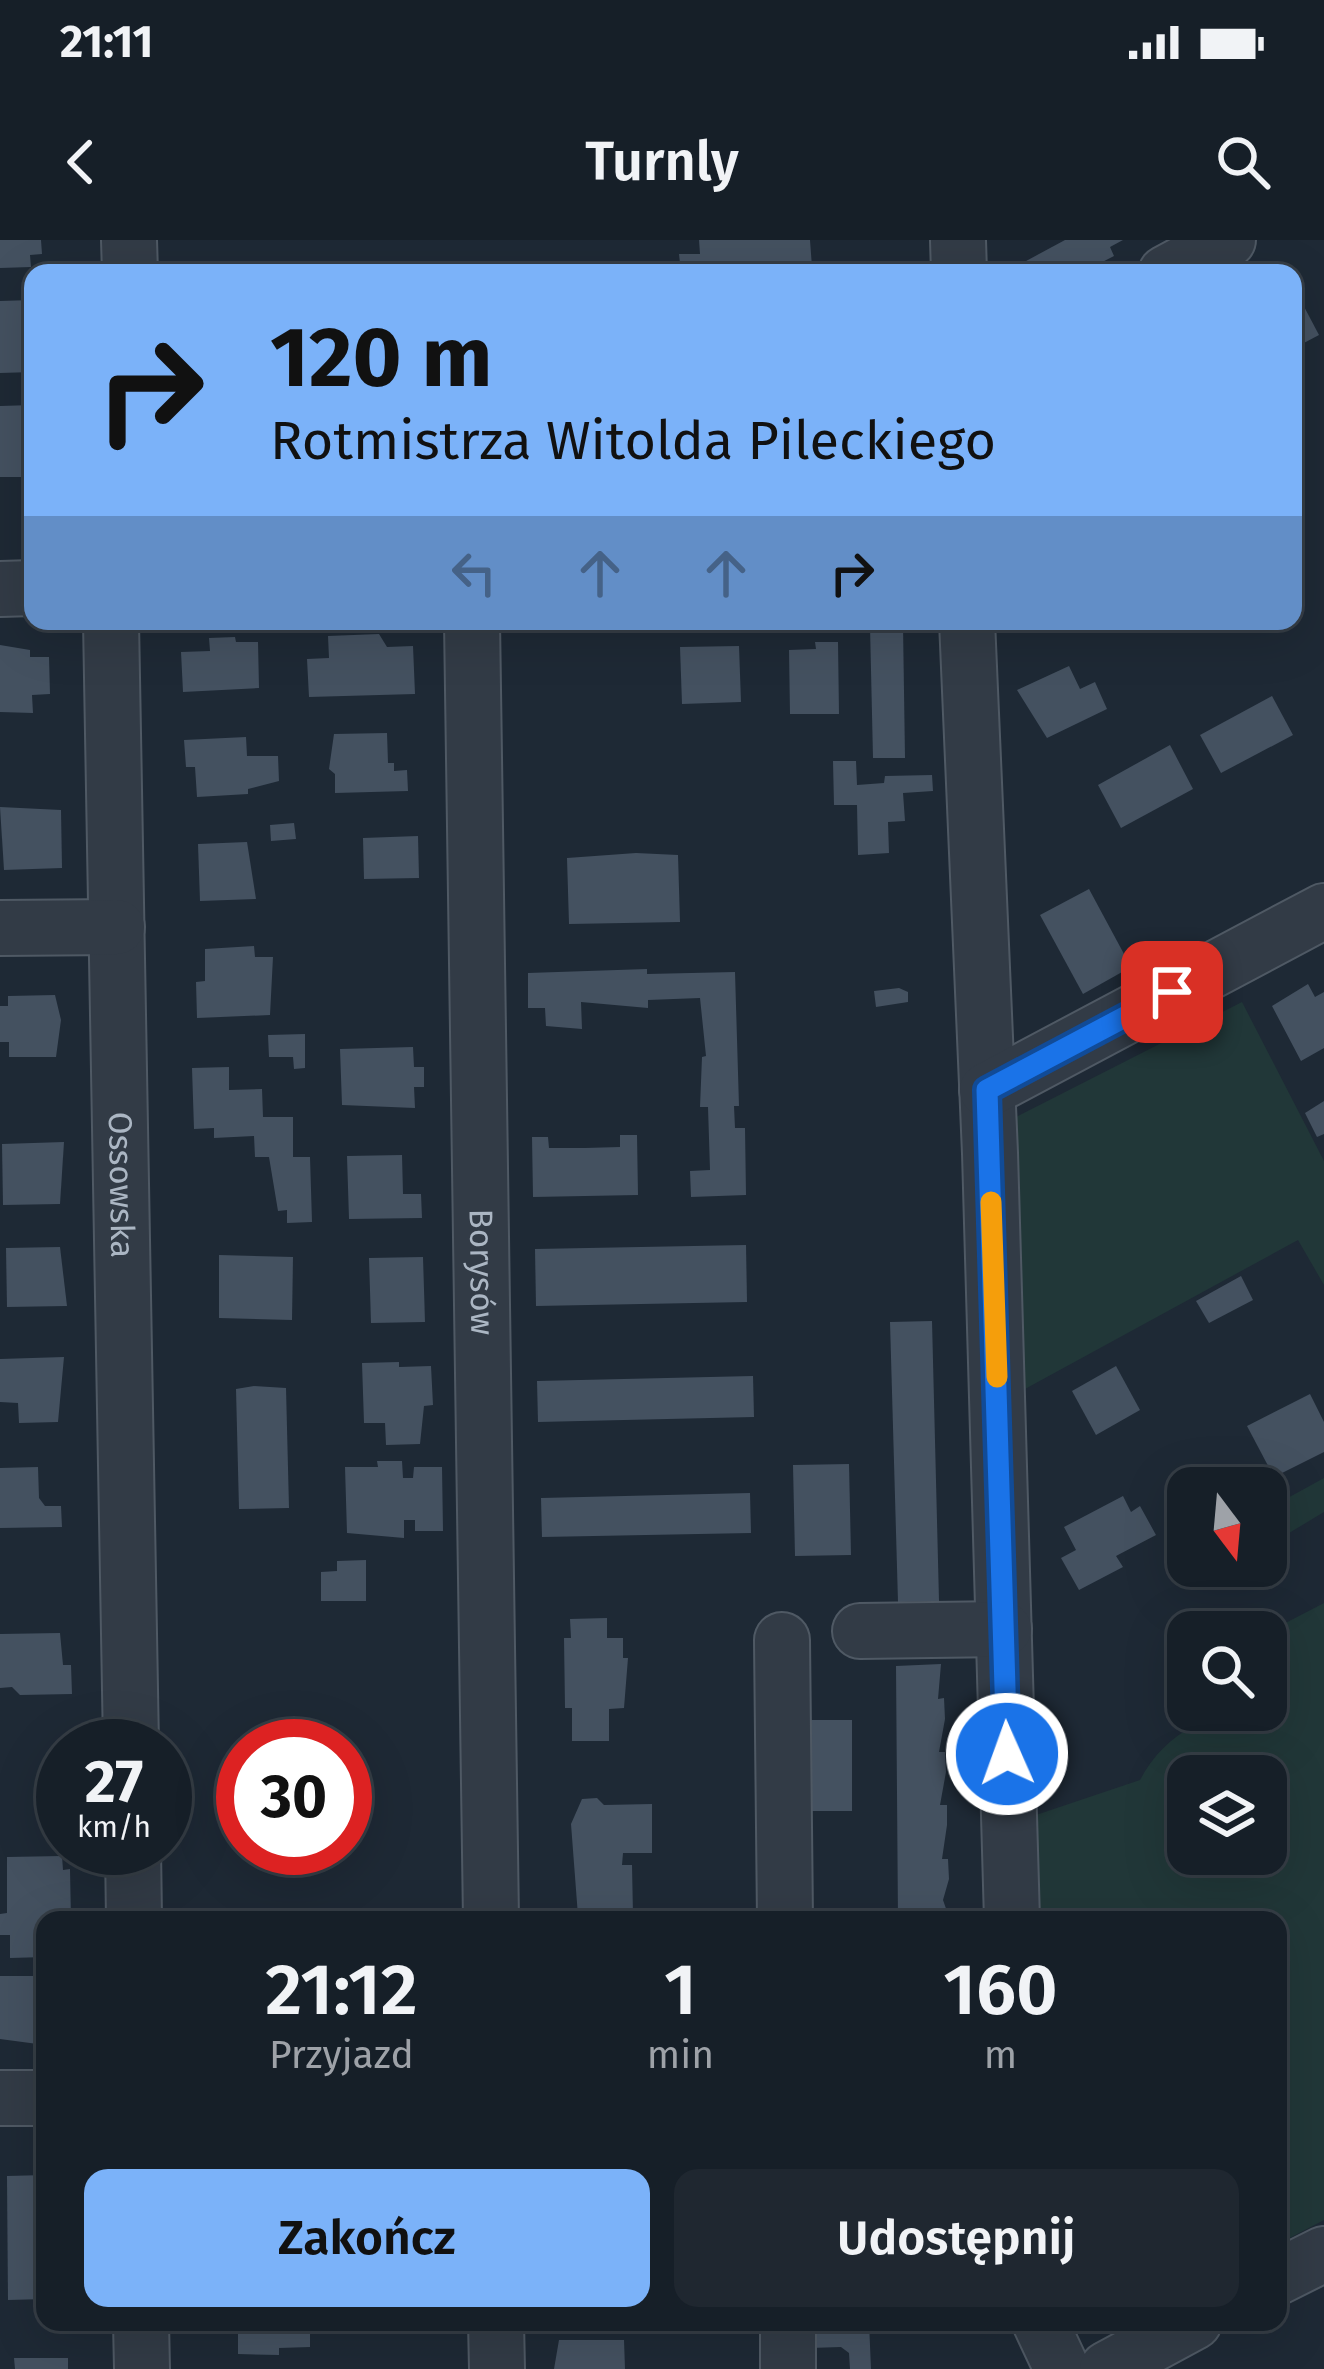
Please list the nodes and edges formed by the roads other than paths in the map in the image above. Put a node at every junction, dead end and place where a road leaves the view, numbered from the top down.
1 (1228, 240) edge
2 (1183, 264) edge
3 (111, 630) edge
4 (472, 630) edge
5 (967, 630) edge
6 (1324, 911) edge
7 (117, 927) junction
8 (0, 928) edge
9 (987, 1090) junction
10 (1004, 1629) junction
11 (860, 1631) dead end
12 (782, 1640) dead end
13 (131, 1719) edge
14 (133, 1875) edge
15 (134, 1911) edge
16 (491, 1911) edge
17 (784, 1911) edge
18 (1012, 1911) edge
19 (0, 2098) edge
20 (36, 2098) edge
21 (1324, 2254) edge
22 (1287, 2272) edge
23 (141, 2331) edge
24 (496, 2331) edge
25 (788, 2331) edge
26 (1044, 2331) edge
27 (1177, 2331) edge
28 (142, 2369) edge
29 (497, 2369) edge
30 (788, 2369) edge
31 (1062, 2369) edge
32 (1107, 2369) edge

1 - 2 street
3 - 7 street, Ossowska
4 - 16 street, Borysów
5 - 9 street
6 - 9 street
7 - 8 street
7 - 13 street, Ossowska
9 - 10 street
10 - 11 street
10 - 18 street
12 - 17 street
14 - 15 street
19 - 20 street
21 - 22 street
23 - 28 street
24 - 29 street
25 - 30 street
26 - 31 street
27 - 32 street

